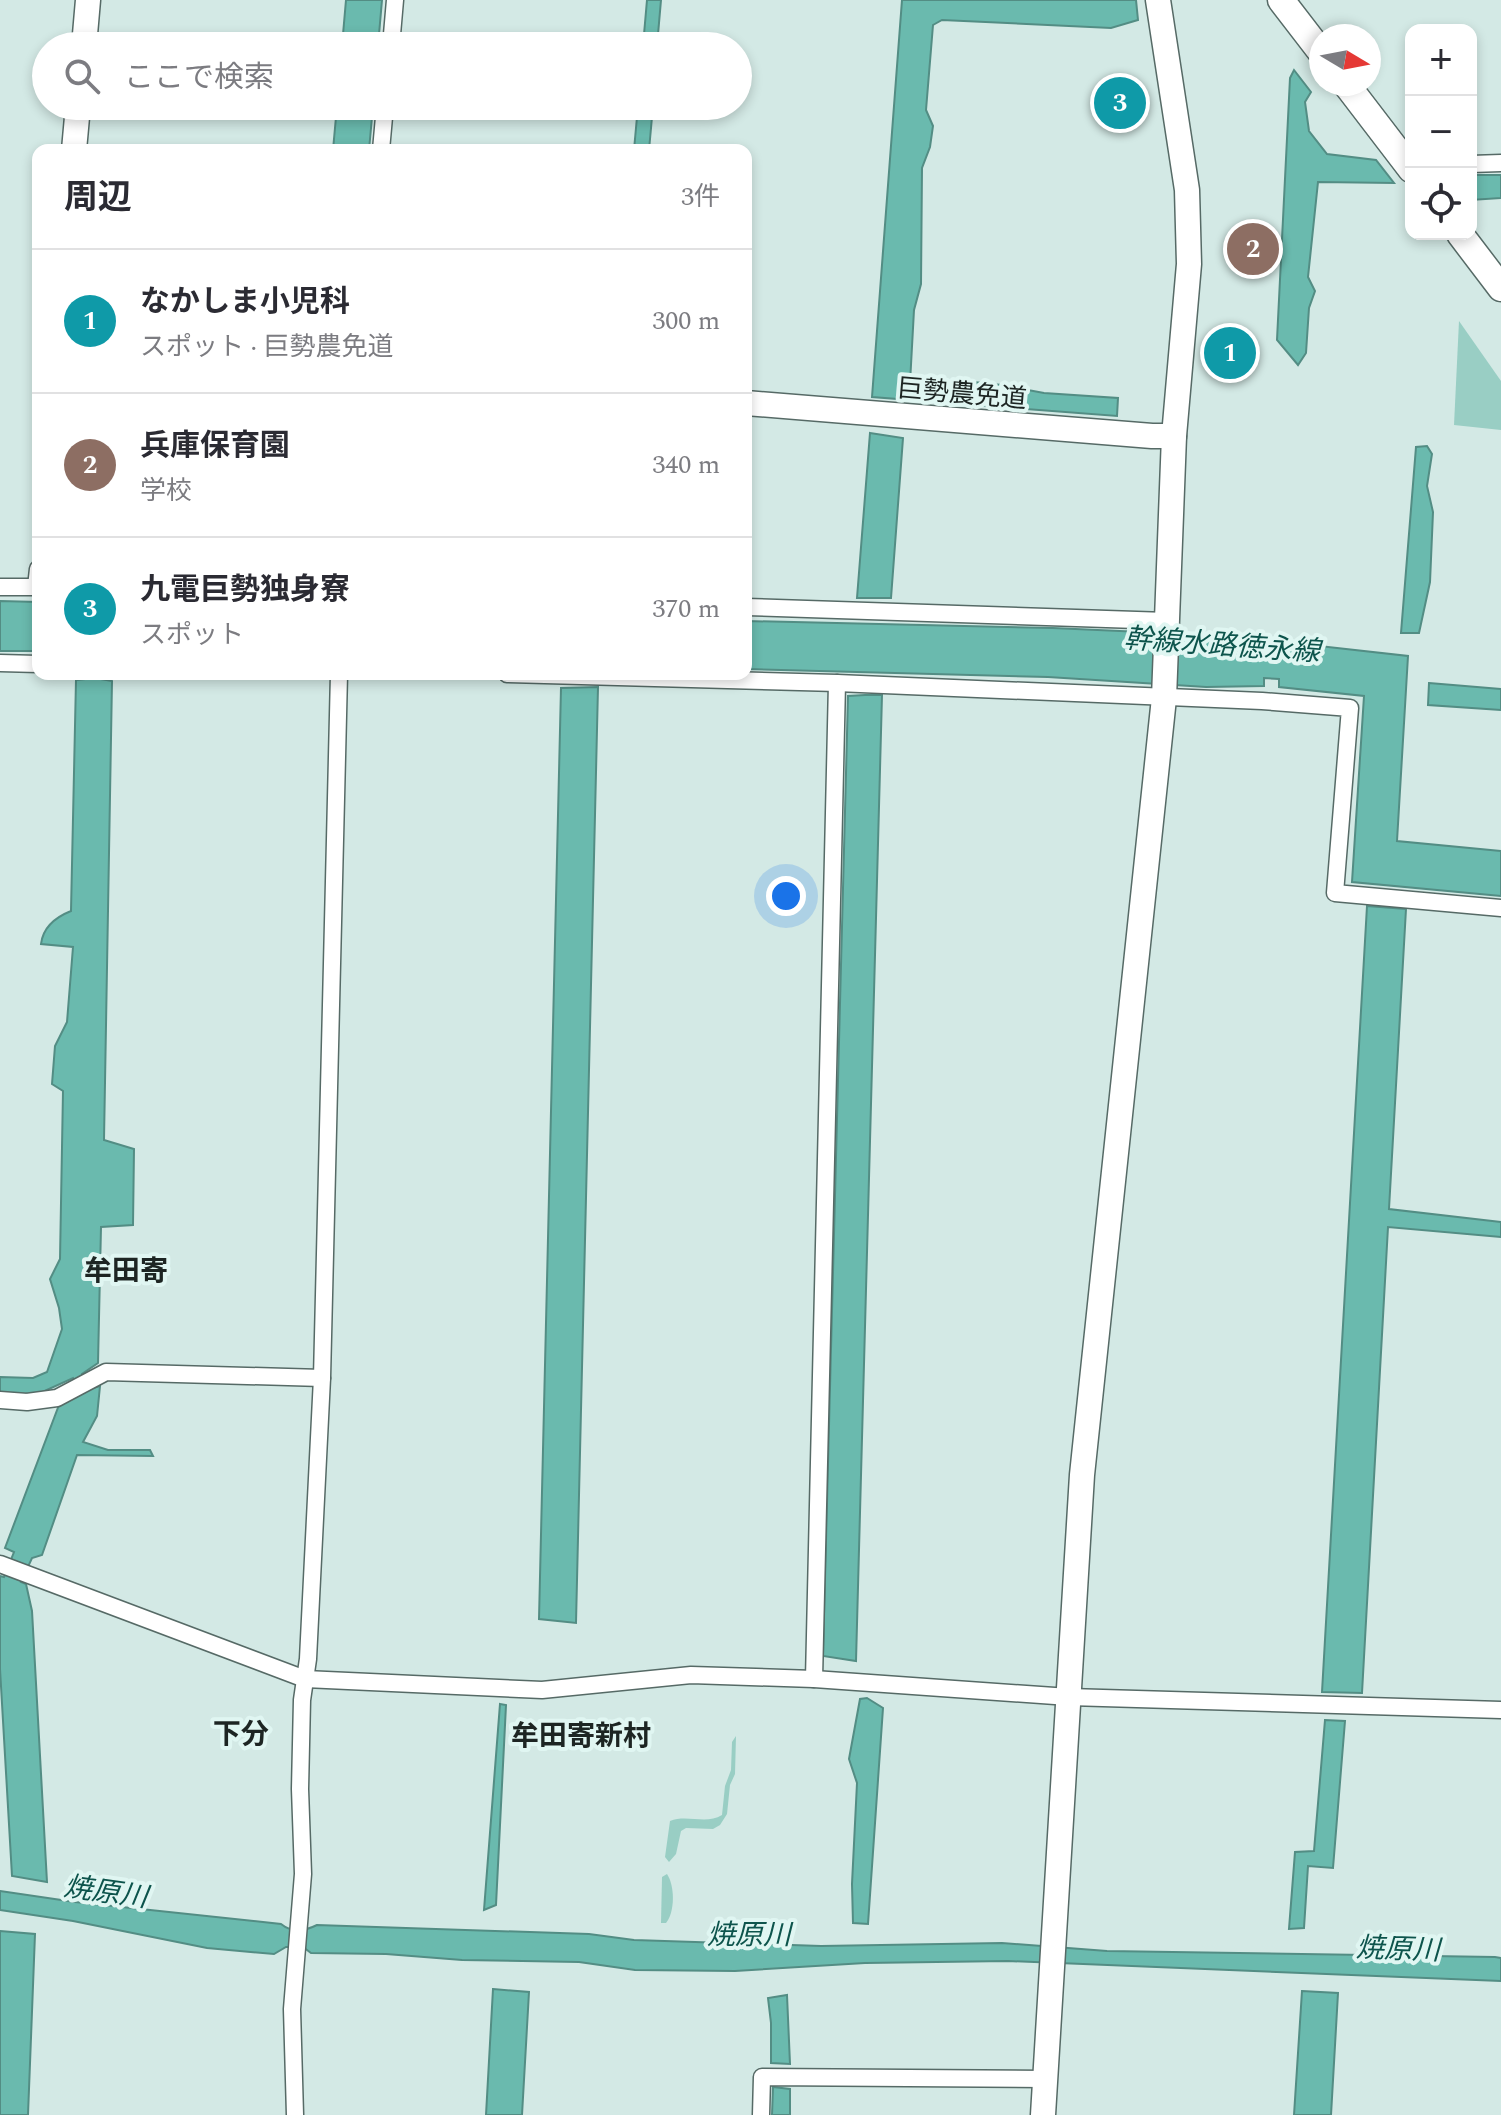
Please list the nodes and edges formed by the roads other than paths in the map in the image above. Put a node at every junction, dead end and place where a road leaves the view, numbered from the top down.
1 (88, 0) edge
2 (395, 0) edge
3 (1158, 0) edge
4 (1281, 0) edge
5 (85, 32) edge
6 (392, 32) edge
7 (1309, 36) edge
8 (1355, 96) edge
9 (77, 120) edge
10 (384, 120) edge
11 (75, 144) edge
12 (382, 144) edge
13 (1501, 163) edge
14 (1477, 164) edge
15 (1410, 168) edge
16 (1465, 240) edge
17 (1501, 288) edge
18 (752, 403) edge
19 (1174, 436) junction
20 (0, 587) edge
21 (32, 587) edge
22 (752, 607) edge
23 (1167, 621) junction
24 (0, 663) edge
25 (32, 664) edge
26 (339, 680) edge
27 (727, 680) edge
28 (837, 683) junction
29 (1164, 698) junction
30 (1501, 908) edge
31 (322, 1378) junction
32 (0, 1400) edge
33 (0, 1564) edge
34 (305, 1679) junction
35 (814, 1679) junction
36 (1069, 1697) junction
37 (1501, 1710) edge
38 (1045, 2079) junction
39 (295, 2115) edge
40 (761, 2115) edge
41 (1043, 2115) edge

1 - 5 street
2 - 6 street
3 - 19 street
4 - 7 main road
8 - 15 main road
9 - 11 street
10 - 12 street
13 - 14 street
16 - 17 main road
18 - 19 street, 巨勢農免道
19 - 23 street
20 - 21 street
22 - 23 street
23 - 29 street
24 - 25 street
26 - 31 street
27 - 28 street
28 - 29 street
28 - 35 street
29 - 30 street
29 - 36 street
31 - 32 street
31 - 34 street
33 - 34 street
34 - 35 street
34 - 39 street
35 - 36 street
36 - 37 street
36 - 38 street
38 - 40 street
38 - 41 street

